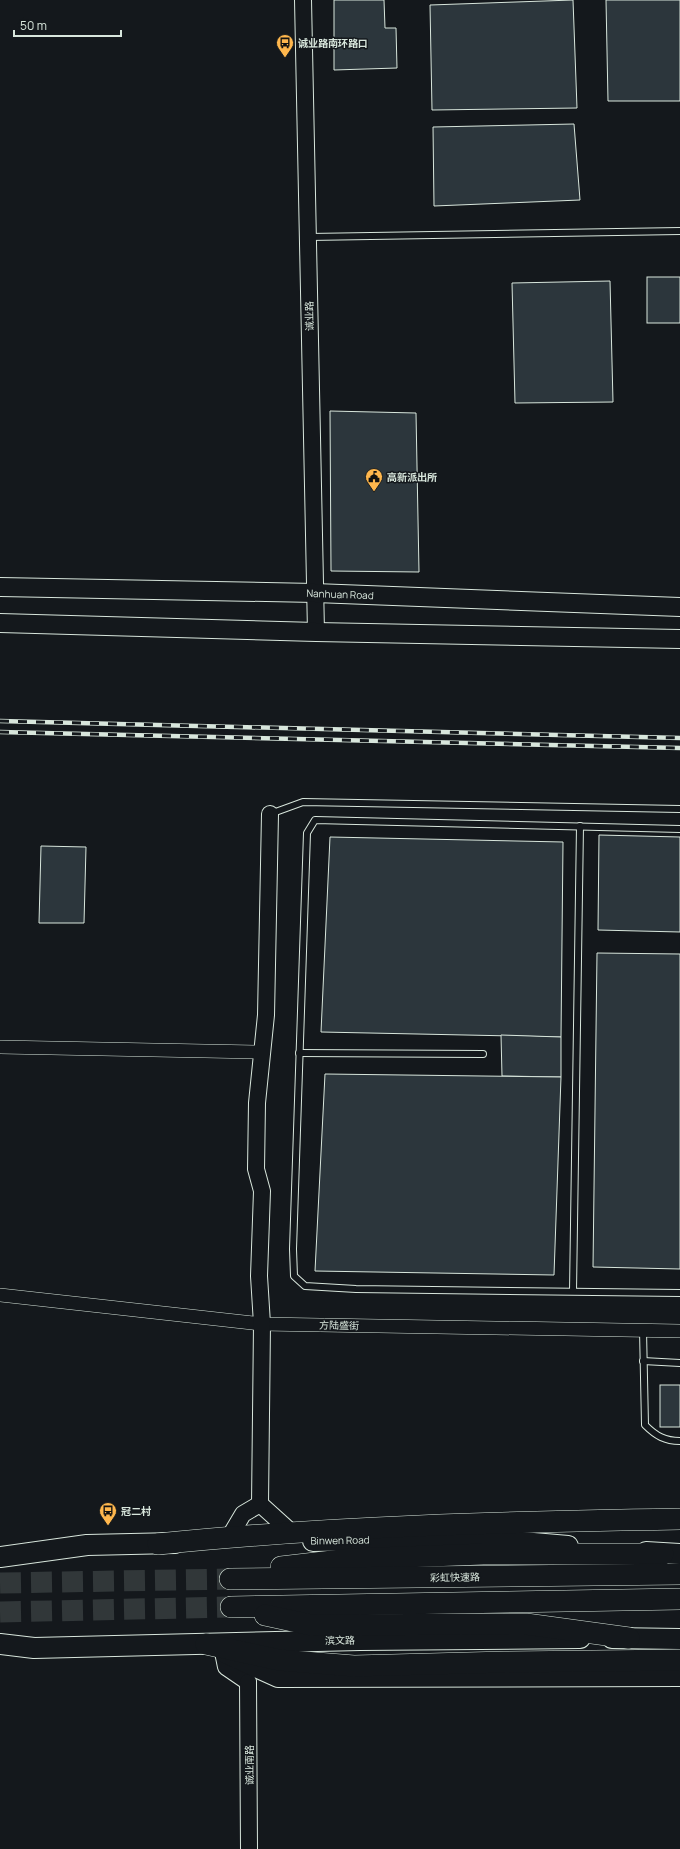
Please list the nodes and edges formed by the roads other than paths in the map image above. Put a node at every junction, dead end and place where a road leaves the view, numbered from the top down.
1 (303, 0) edge
2 (680, 231) edge
3 (307, 237) junction
4 (0, 587) edge
5 (315, 593) junction
6 (680, 607) edge
7 (0, 623) edge
8 (316, 632) junction
9 (680, 639) edge
10 (680, 809) edge
11 (270, 814) joint
12 (580, 826) junction
13 (680, 829) edge
14 (0, 1047) edge
15 (262, 1052) junction
16 (299, 1053) junction
17 (483, 1054) dead end
18 (573, 1291) junction
19 (680, 1293) edge
20 (0, 1295) edge
21 (262, 1324) junction
22 (643, 1330) junction
23 (680, 1331) edge
24 (643, 1361) junction
25 (680, 1363) edge
26 (680, 1441) edge
27 (260, 1504) junction
28 (680, 1519) edge
29 (291, 1532) junction
30 (230, 1536) junction
31 (158, 1544) junction
32 (672, 1554) edge
33 (0, 1557) edge
34 (680, 1574) edge
35 (680, 1599) edge
36 (629, 1638) junction
37 (680, 1639) edge
38 (0, 1644) edge
39 (214, 1648) junction
40 (680, 1660) edge
41 (271, 1674) junction
42 (680, 1676) edge
43 (248, 1682) junction
44 (249, 1849) edge

1 - 3 street, 诚业路
2 - 3 lane
3 - 5 street, 诚业路
4 - 5 main road, Nanhuan Road
5 - 6 main road, Nanhuan Road
5 - 8 street, 诚业路
7 - 8 main road
8 - 9 main road
10 - 11 lane
11 - 15 street
12 - 13 lane
12 - 16 lane
12 - 18 lane
14 - 15 street
15 - 21 street
16 - 17 lane
16 - 18 lane
18 - 19 lane
20 - 21 street, 方陆盛街
21 - 22 street, 方陆盛街
21 - 27 street
22 - 23 street, 方陆盛街
22 - 24 lane
24 - 25 lane
24 - 26 lane
27 - 29 street
27 - 30 street
28 - 29 highway
29 - 30 highway
30 - 31 highway
31 - 32 main road, Binwen Road
31 - 33 main road, Binwen Road
32 - 34 highway, 彩虹快速路
35 - 36 highway
36 - 37 main road, 滨文路
36 - 39 main road, 滨文路
38 - 39 main road, 滨文路
39 - 40 highway
39 - 41 main road
39 - 43 street
41 - 42 main road
41 - 43 street
43 - 44 street, 诚业南路

